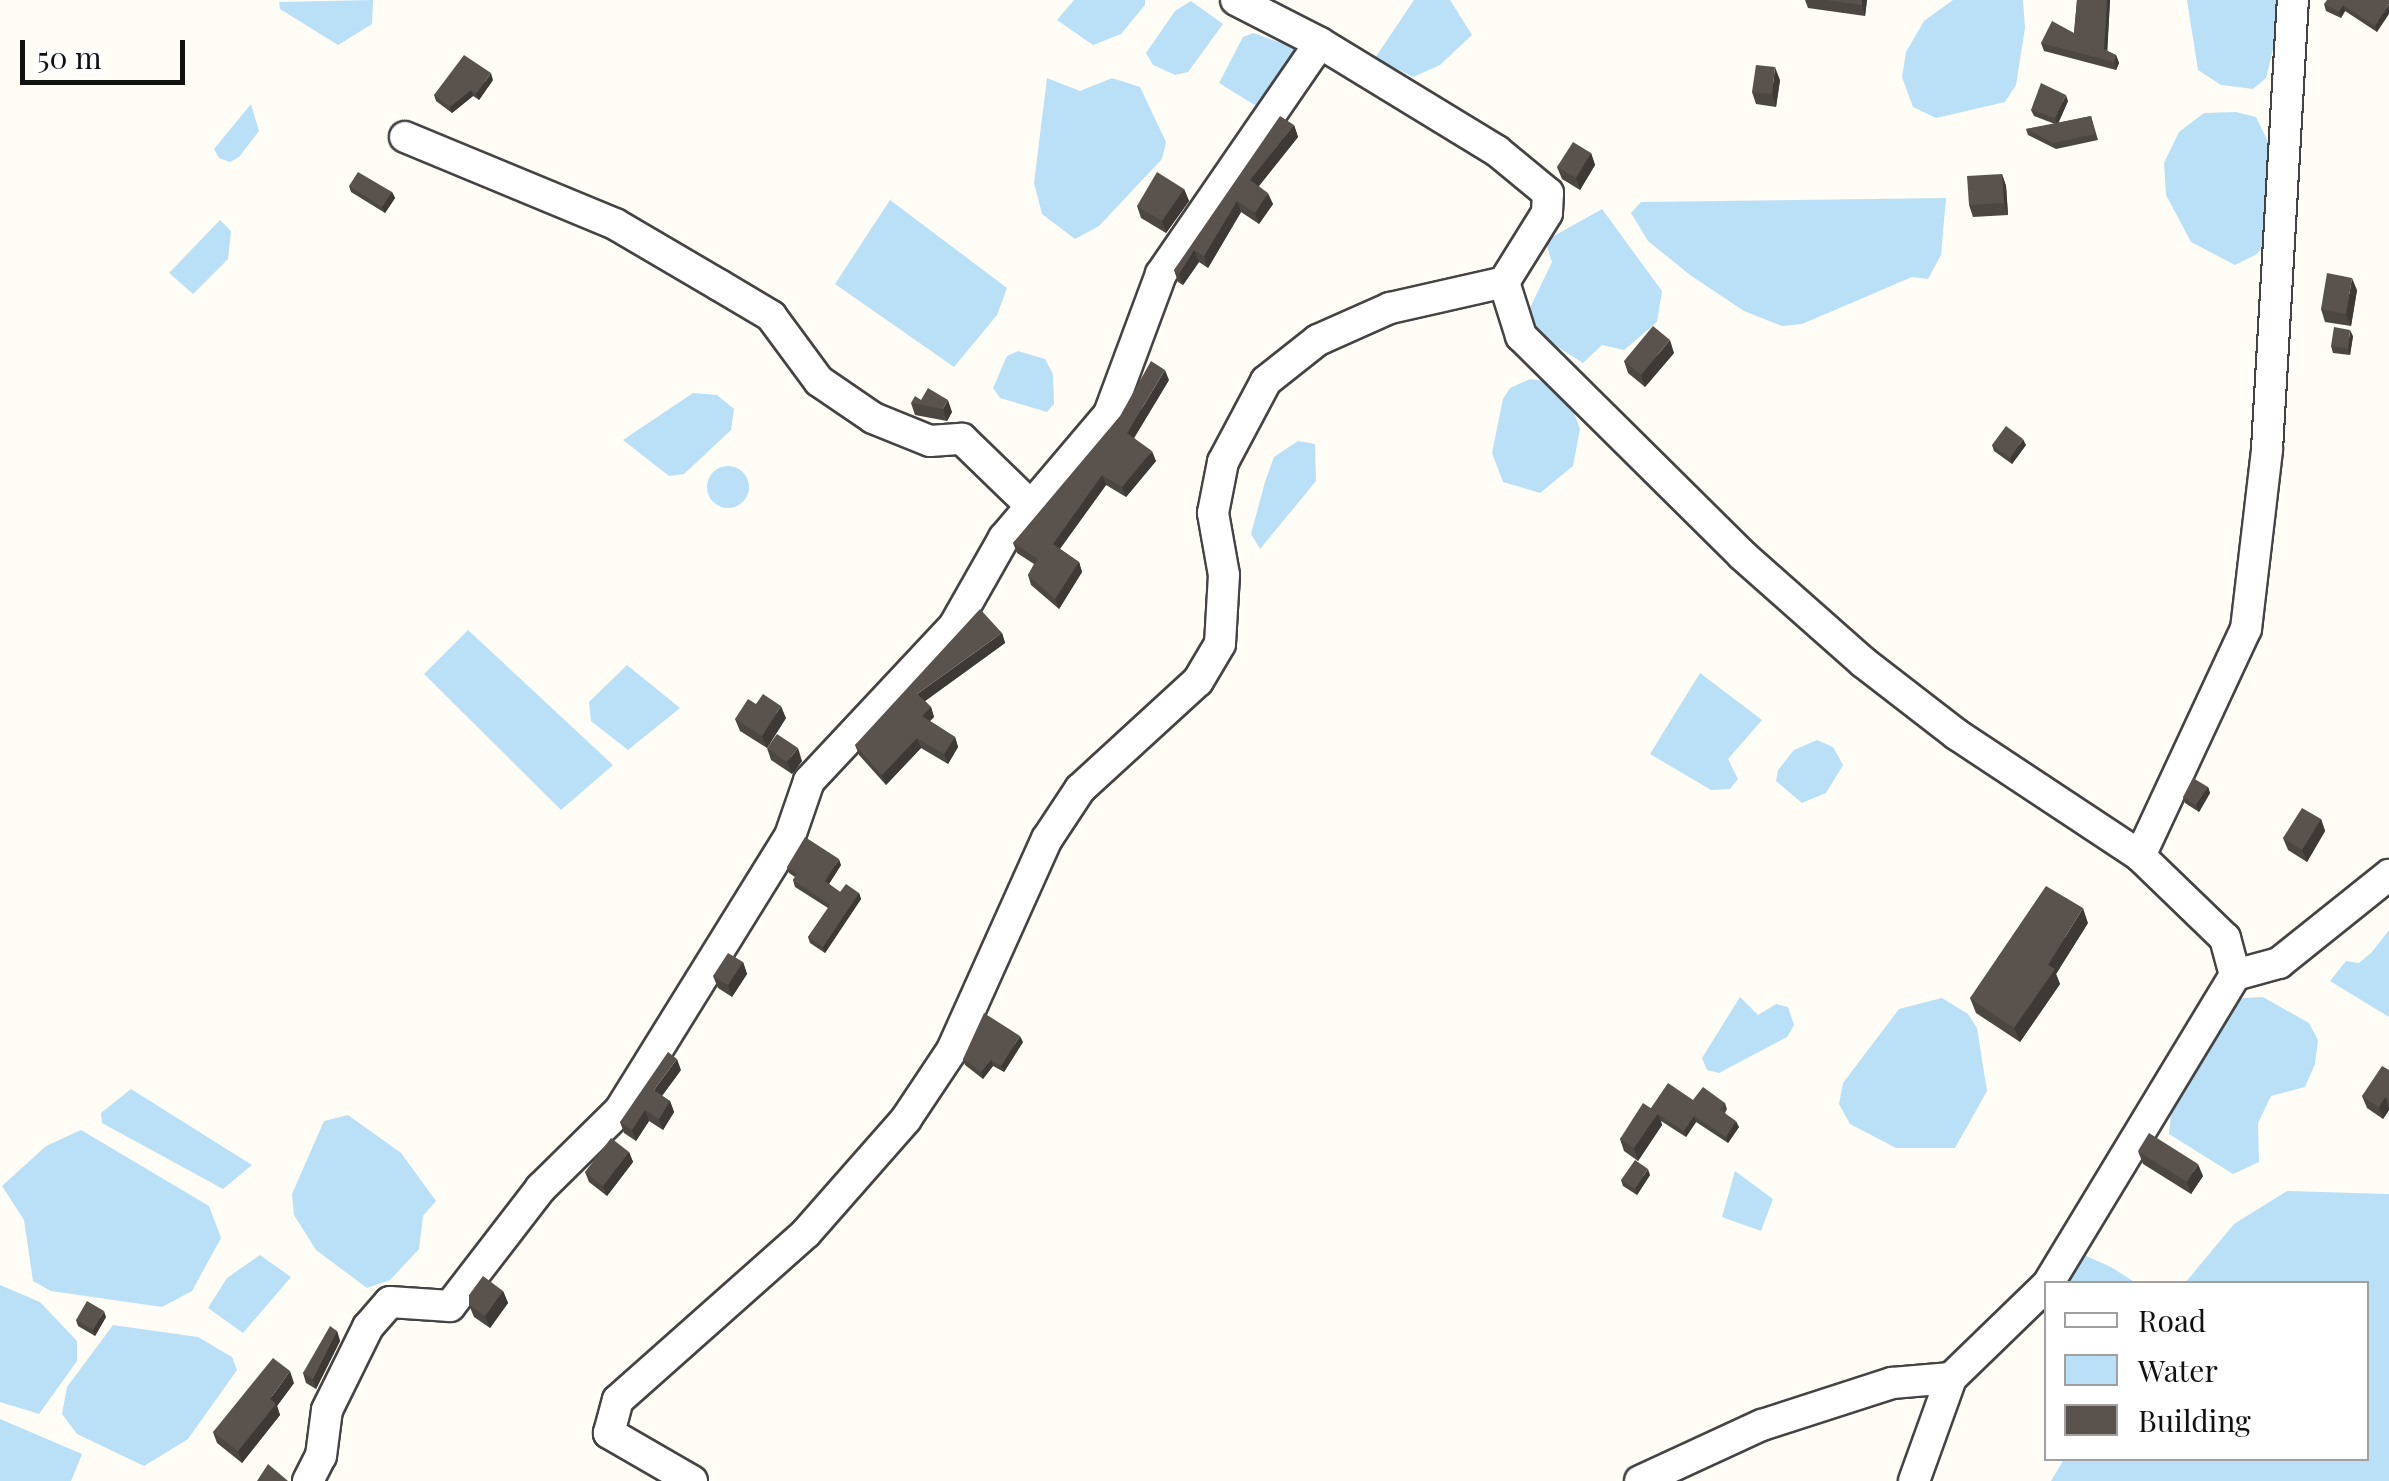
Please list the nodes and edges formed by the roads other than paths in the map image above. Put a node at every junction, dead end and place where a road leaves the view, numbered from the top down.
1 (1236, 0) edge
2 (2293, 0) edge
3 (1320, 42) junction
4 (405, 137) dead end
5 (1504, 282) junction
6 (1030, 505) junction
7 (2140, 856) junction
8 (2389, 875) edge
9 (2235, 975) junction
10 (2049, 1281) edge
11 (2044, 1287) edge
12 (1951, 1378) junction
13 (308, 1481) edge
14 (692, 1481) edge
15 (1640, 1481) edge
16 (1914, 1481) edge

1 - 3 street
2 - 7 street
3 - 5 street
3 - 6 street
4 - 6 street
5 - 7 street
5 - 14 street
6 - 13 street
7 - 9 street
8 - 9 street
9 - 10 street
11 - 12 street
12 - 15 street
12 - 16 street

